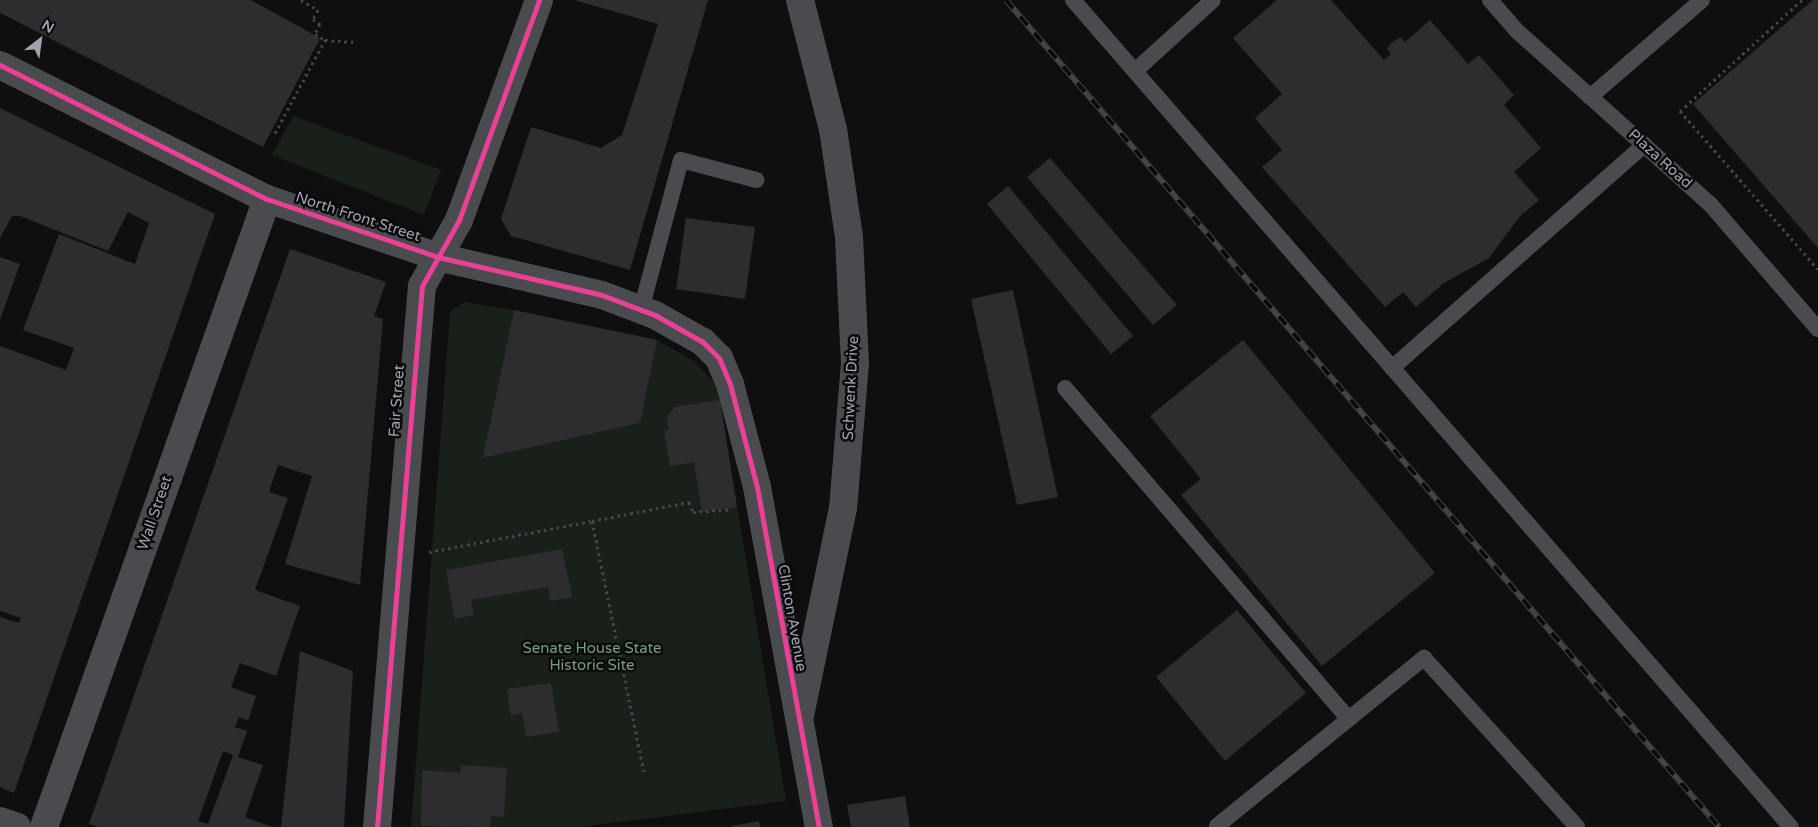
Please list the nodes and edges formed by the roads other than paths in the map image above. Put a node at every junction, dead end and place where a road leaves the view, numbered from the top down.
1 (539, 0) edge
2 (800, 0) edge
3 (1073, 0) edge
4 (1213, 0) edge
5 (1490, 0) edge
6 (1702, 0) edge
7 (0, 65) edge
8 (1135, 71) junction
9 (1590, 97) junction
10 (1644, 146) junction
11 (756, 180) dead end
12 (267, 199) junction
13 (438, 257) junction
14 (641, 310) junction
15 (1818, 329) edge
16 (718, 358) joint
17 (1392, 368) junction
18 (1065, 388) dead end
19 (800, 716) junction
20 (1349, 719) junction
21 (0, 821) edge
22 (1217, 826) edge
23 (16, 827) edge
24 (44, 827) edge
25 (377, 827) edge
26 (819, 827) edge
27 (1578, 827) edge
28 (1791, 827) edge

1 - 13 street, Fair Street
2 - 19 street, Schwenk Drive
3 - 8 lane
4 - 8 lane
5 - 9 lane, Plaza Road
6 - 9 lane
7 - 12 street, North Front Street
8 - 17 lane
9 - 10 lane, Plaza Road
10 - 15 lane, Plaza Road
10 - 17 lane
11 - 14 lane
12 - 13 street, North Front Street
12 - 24 street, Wall Street
13 - 14 street, North Front Street
13 - 25 street, Fair Street
14 - 16 street, North Front Street
16 - 19 street, Clinton Avenue
17 - 28 lane
18 - 20 lane
19 - 26 street, Clinton Avenue
20 - 22 lane
20 - 27 lane
21 - 23 street

